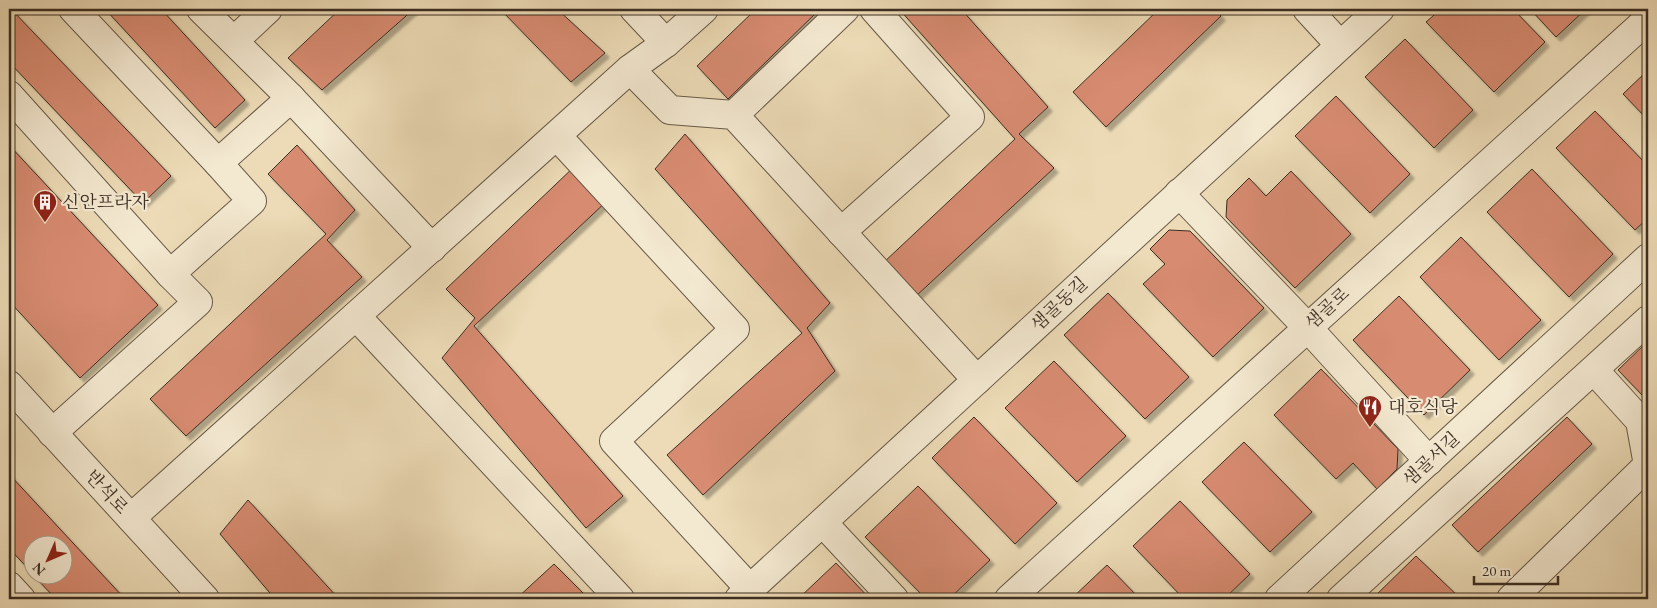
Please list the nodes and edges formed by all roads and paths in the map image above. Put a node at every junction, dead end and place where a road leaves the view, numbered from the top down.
1 (74, 9) edge
2 (202, 9) edge
3 (268, 9) edge
4 (634, 9) edge
5 (704, 9) edge
6 (845, 9) edge
7 (874, 9) edge
8 (1307, 9) edge
9 (1380, 9) edge
10 (1648, 19) edge
11 (234, 41) junction
12 (666, 43) junction
13 (1340, 44) junction
14 (630, 69) junction
15 (9, 95) edge
16 (291, 98) junction
17 (734, 115) junction
18 (557, 136) junction
19 (218, 163) junction
20 (1179, 193) junction
21 (841, 232) junction
22 (432, 248) junction
23 (1648, 258) edge
24 (170, 274) junction
25 (356, 316) junction
26 (1648, 320) edge
27 (1307, 327) junction
28 (1594, 370) junction
29 (976, 380) junction
30 (9, 385) edge
31 (52, 433) junction
32 (1429, 461) junction
33 (1648, 465) edge
34 (131, 518) junction
35 (824, 524) junction
36 (9, 586) edge
37 (745, 594) edge
38 (21, 599) edge
39 (205, 599) edge
40 (620, 599) edge
41 (894, 599) edge
42 (1008, 599) edge
43 (1279, 599) edge
44 (1341, 599) edge
45 (1511, 599) edge

1 - 19 street
2 - 11 street
3 - 11 street
4 - 12 street
5 - 12 street
6 - 17 street
7 - 21 street
8 - 13 street
9 - 13 street, 샘골동길
10 - 27 street, 샘골로
11 - 16 street
12 - 14 street
13 - 20 street, 샘골동길
14 - 17 street
14 - 18 street
15 - 24 street
16 - 19 street
16 - 22 street
17 - 21 street
18 - 22 street
18 - 37 street
19 - 24 street
20 - 27 street
20 - 29 street, 샘골동길
21 - 29 street
22 - 25 street
23 - 32 street, 샘골서길
24 - 31 street
25 - 34 street
25 - 40 street
26 - 28 street
27 - 32 street
27 - 42 street, 샘골로
28 - 33 street
28 - 44 street
29 - 35 street, 샘골동길
30 - 31 street, 반석로
31 - 34 street, 반석로
32 - 43 street, 샘골서길
33 - 45 street
34 - 39 street, 반석로
35 - 37 street, 샘골동길
35 - 41 street
36 - 38 street

